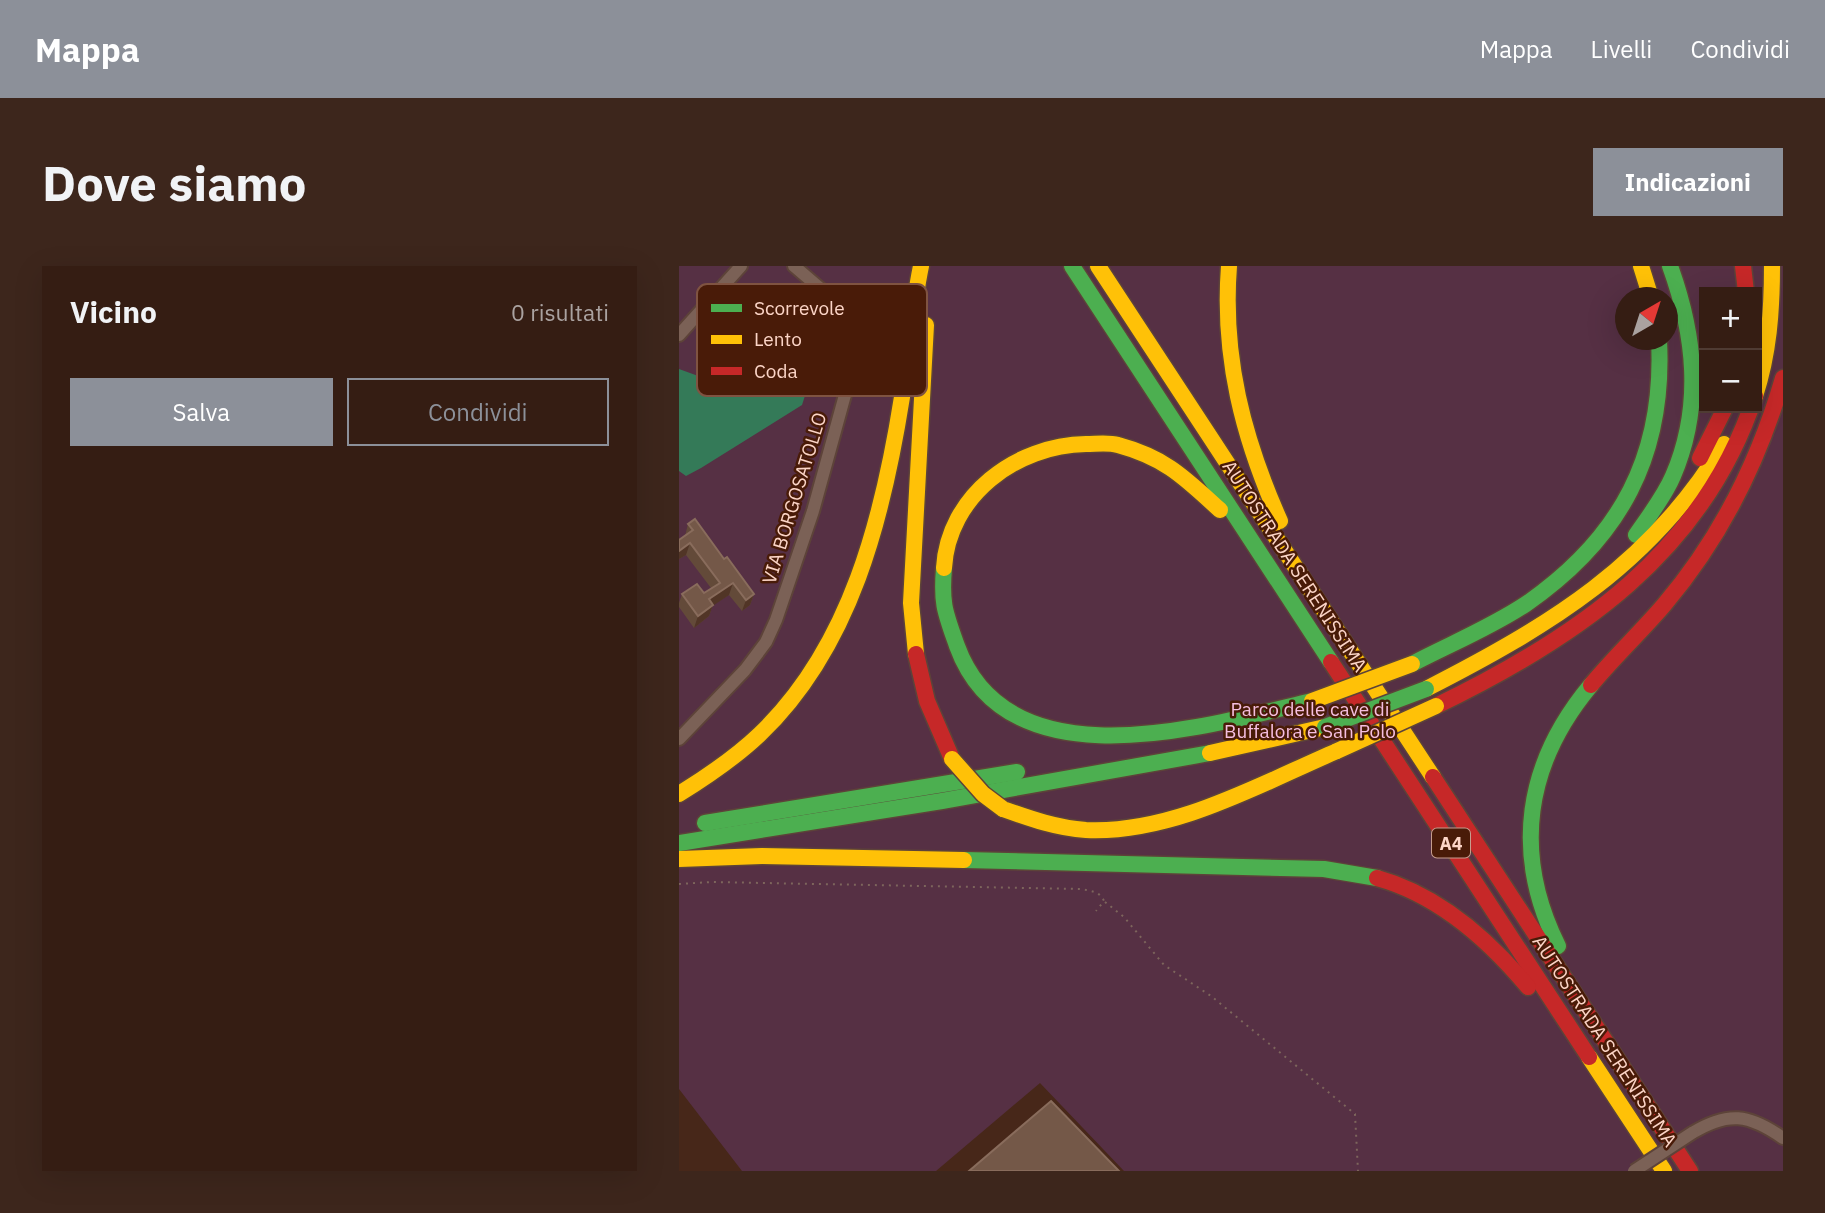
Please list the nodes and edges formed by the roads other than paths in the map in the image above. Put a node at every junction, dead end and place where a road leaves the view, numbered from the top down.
1 (741, 266) edge
2 (794, 266) edge
3 (921, 266) edge
4 (928, 266) edge
5 (1072, 266) edge
6 (1098, 266) edge
7 (1229, 266) edge
8 (1641, 266) edge
9 (1670, 266) edge
10 (1743, 266) edge
11 (1756, 266) edge
12 (1772, 266) edge
13 (725, 284) edge
14 (815, 284) edge
15 (918, 284) edge
16 (1648, 287) edge
17 (1745, 287) edge
18 (1758, 287) edge
19 (927, 288) edge
20 (697, 315) edge
21 (679, 335) edge
22 (1659, 350) edge
23 (1783, 378) edge
24 (845, 396) edge
25 (899, 396) edge
26 (922, 396) edge
27 (1723, 413) edge
28 (1739, 413) edge
29 (1636, 535) junction
30 (1274, 570) junction
31 (1304, 578) junction
32 (1419, 676) junction
33 (1319, 714) junction
34 (679, 739) edge
35 (679, 794) edge
36 (679, 828) edge
37 (679, 843) edge
38 (679, 859) edge
39 (1647, 1104) junction
40 (1629, 1116) junction
41 (1783, 1138) edge
42 (1635, 1171) edge
43 (1664, 1171) edge
44 (1690, 1171) edge

1 - 13 street
2 - 14 street, VIA BORGOSATOLLO
3 - 15 highway
4 - 19 highway, bridge
5 - 30 highway, AUTOSTRADA SERENISSIMA / A4
6 - 31 highway, AUTOSTRADA SERENISSIMA / A4
7 - 31 highway
8 - 16 highway
9 - 29 highway
10 - 17 highway
11 - 18 highway
12 - 26 highway, bridge
20 - 21 street
22 - 32 highway
23 - 39 highway
24 - 34 street, VIA BORGOSATOLLO
25 - 35 highway
27 - 29 highway
28 - 32 highway
29 - 32 highway
30 - 33 highway
30 - 40 highway, AUTOSTRADA SERENISSIMA / A4
31 - 39 highway, AUTOSTRADA SERENISSIMA / A4
32 - 33 highway, bridge
32 - 33 highway, bridge
33 - 36 highway
33 - 37 highway
38 - 40 highway
39 - 44 highway, AUTOSTRADA SERENISSIMA / A4
40 - 43 highway, AUTOSTRADA SERENISSIMA / A4
41 - 42 street, bridge

